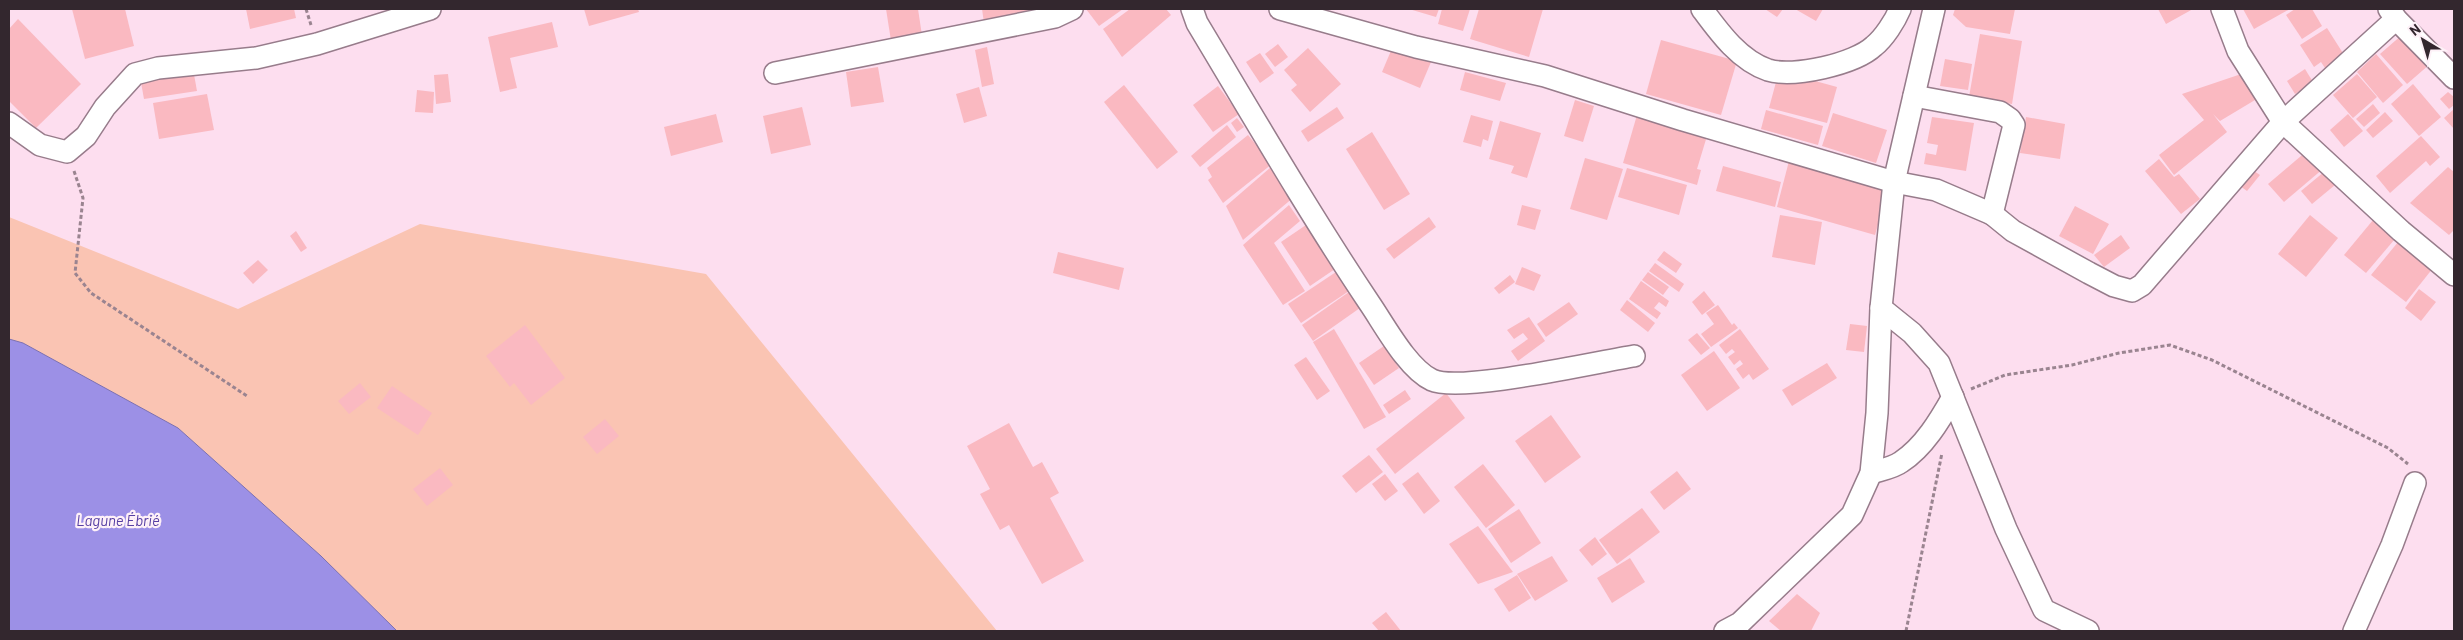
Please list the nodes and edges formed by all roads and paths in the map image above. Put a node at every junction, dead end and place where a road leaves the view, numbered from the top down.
1 (430, 9) edge
2 (1072, 9) edge
3 (1192, 9) edge
4 (1280, 9) edge
5 (1702, 9) edge
6 (1900, 9) edge
7 (1934, 9) edge
8 (2222, 9) edge
9 (2393, 14) edge
10 (775, 73) dead end
11 (2454, 78) edge
12 (1914, 96) junction
13 (2283, 122) junction
14 (9, 123) edge
15 (67, 152) junction
16 (1894, 182) junction
17 (1992, 214) junction
18 (2454, 275) edge
19 (1881, 308) junction
20 (1634, 356) dead end
21 (246, 396) dead end
22 (1953, 397) junction
23 (1944, 446) dead end
24 (1871, 473) junction
25 (2415, 483) joint
26 (1725, 631) edge
27 (1906, 631) edge
28 (2088, 631) edge
29 (2354, 631) edge

1 - 15 street
2 - 10 street
3 - 20 street
4 - 16 street
5 - 6 street
7 - 12 street
8 - 13 street
9 - 11 street
9 - 13 street
12 - 16 street
12 - 17 street
13 - 17 street
13 - 18 street
14 - 15 street
15 - 21 path
16 - 17 street
16 - 19 street
19 - 22 street
19 - 24 street
22 - 24 street
22 - 25 path
22 - 28 street
23 - 27 path
24 - 26 street
25 - 29 street

